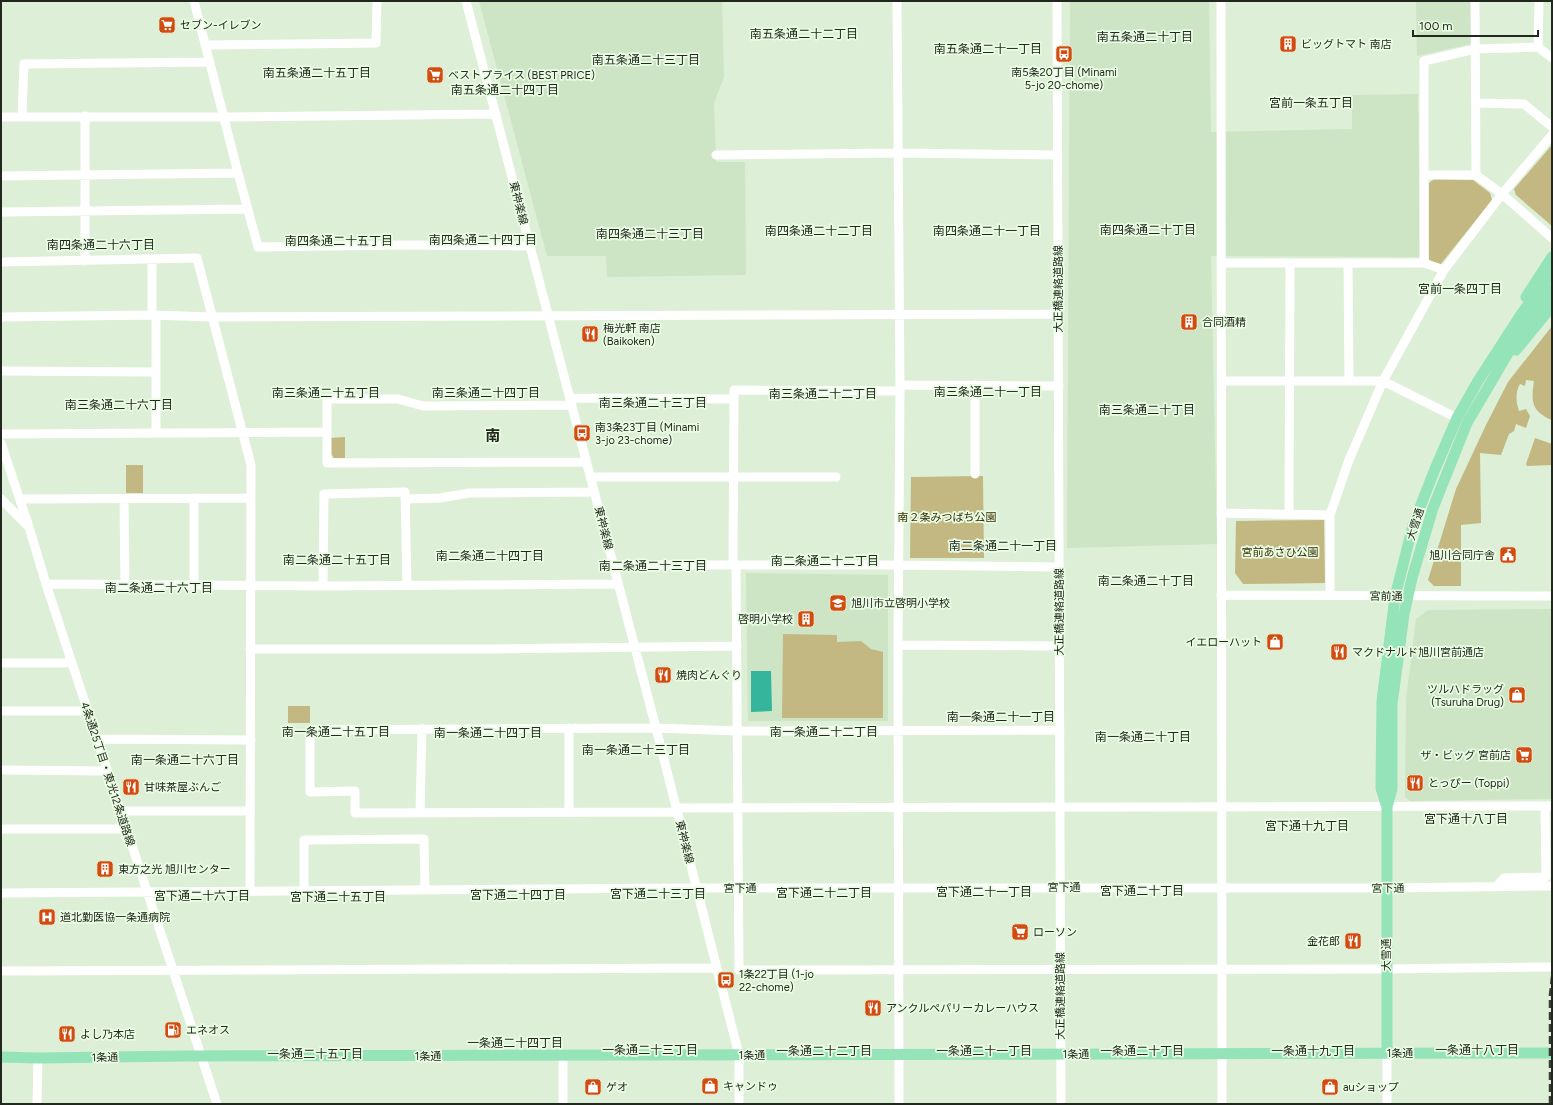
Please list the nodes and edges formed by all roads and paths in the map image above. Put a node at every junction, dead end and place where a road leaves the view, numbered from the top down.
1 (194, 1) edge
2 (377, 1) edge
3 (466, 1) edge
4 (897, 1) edge
5 (1057, 1) edge
6 (1220, 1) edge
7 (1475, 1) edge
8 (1539, 1) edge
9 (205, 45) junction
10 (1538, 47) junction
11 (1475, 49) junction
12 (1552, 58) edge
13 (210, 62) junction
14 (1476, 103) junction
15 (496, 114) junction
16 (22, 116) junction
17 (84, 116) junction
18 (223, 116) junction
19 (1, 117) edge
20 (1552, 126) edge
21 (1552, 135) edge
22 (897, 153) junction
23 (716, 155) dead end
24 (1058, 155) junction
25 (238, 173) junction
26 (84, 175) junction
27 (1424, 175) junction
28 (1476, 175) junction
29 (1, 176) edge
30 (1502, 194) junction
31 (247, 209) junction
32 (84, 210) junction
33 (1, 212) edge
34 (1552, 238) edge
35 (530, 246) junction
36 (1552, 256) edge
37 (152, 259) junction
38 (85, 261) junction
39 (1, 262) edge
40 (1221, 263) junction
41 (1290, 263) junction
42 (1348, 263) junction
43 (1424, 263) junction
44 (1444, 270) junction
45 (1552, 273) edge
46 (1552, 290) edge
47 (1552, 306) edge
48 (899, 314) junction
49 (1058, 314) junction
50 (154, 315) junction
51 (548, 316) junction
52 (1, 317) edge
53 (211, 317) junction
54 (1, 371) edge
55 (156, 372) junction
56 (1221, 381) junction
57 (1289, 381) junction
58 (1349, 381) junction
59 (1383, 381) junction
60 (1478, 381) junction
61 (975, 385) junction
62 (1059, 386) junction
63 (900, 388) junction
64 (734, 399) junction
65 (571, 402) junction
66 (1466, 419) junction
67 (326, 432) junction
68 (156, 433) junction
69 (242, 433) junction
70 (1, 434) edge
71 (1, 443) edge
72 (586, 462) junction
73 (975, 474) dead end
74 (590, 477) junction
75 (733, 477) junction
76 (836, 477) dead end
77 (594, 492) junction
78 (194, 498) junction
79 (250, 498) junction
80 (1, 499) edge
81 (20, 499) junction
82 (124, 499) junction
83 (406, 499) junction
84 (1221, 513) junction
85 (1289, 514) junction
86 (1330, 515) junction
87 (29, 527) junction
88 (613, 565) junction
89 (735, 565) junction
90 (899, 565) junction
91 (1059, 567) junction
92 (46, 584) junction
93 (250, 584) junction
94 (618, 584) junction
95 (125, 585) junction
96 (194, 585) junction
97 (323, 586) junction
98 (407, 586) junction
99 (1221, 595) junction
100 (1330, 595) junction
101 (1552, 596) edge
102 (1395, 597) junction
103 (1408, 597) junction
104 (898, 645) junction
105 (737, 646) junction
106 (1059, 646) junction
107 (635, 648) junction
108 (250, 649) junction
109 (1, 663) edge
110 (72, 663) junction
111 (1, 711) edge
112 (88, 711) junction
113 (569, 728) junction
114 (656, 728) junction
115 (422, 729) junction
116 (738, 730) junction
117 (898, 730) junction
118 (1060, 730) junction
119 (96, 739) junction
120 (251, 740) junction
121 (1, 770) edge
122 (107, 771) junction
123 (1060, 806) junction
124 (1221, 806) junction
125 (1387, 806) junction
126 (1548, 806) edge
127 (738, 807) junction
128 (898, 808) junction
129 (677, 810) junction
130 (120, 811) junction
131 (250, 812) junction
132 (569, 812) junction
133 (420, 813) junction
134 (1, 829) edge
135 (126, 829) junction
136 (1552, 886) edge
137 (1060, 887) junction
138 (1496, 887) junction
139 (697, 888) junction
140 (738, 888) junction
141 (899, 888) junction
142 (1220, 888) junction
143 (1387, 888) junction
144 (425, 890) junction
145 (147, 891) junction
146 (250, 891) junction
147 (304, 891) junction
148 (1, 892) edge
149 (1552, 967) edge
150 (717, 968) junction
151 (899, 969) junction
152 (1221, 969) junction
153 (1386, 969) junction
154 (1060, 970) junction
155 (1, 971) edge
156 (174, 971) junction
157 (1552, 1052) edge
158 (1387, 1053) junction
159 (900, 1054) junction
160 (1060, 1054) junction
161 (1221, 1054) junction
162 (563, 1055) junction
163 (739, 1055) junction
164 (202, 1056) junction
165 (1, 1057) edge
166 (38, 1058) junction
167 (37, 1104) edge
168 (217, 1104) edge
169 (562, 1104) edge
170 (739, 1104) edge
171 (899, 1104) edge
172 (1060, 1104) edge
173 (1222, 1104) edge
174 (1387, 1104) edge

1 - 9 street
2 - 9 street
3 - 15 street, 東神楽線
4 - 22 street
5 - 24 street, 大正橋連絡道路線
6 - 40 street
7 - 11 street
8 - 10 street
9 - 13 street
10 - 11 street
10 - 12 street
11 - 14 street
11 - 27 street
13 - 16 street
13 - 18 street
14 - 20 street
14 - 28 street
15 - 18 street
15 - 35 street, 東神楽線
16 - 17 street
16 - 19 street
17 - 18 street
17 - 26 street
18 - 25 street
21 - 30 street
22 - 23 street
22 - 24 street
22 - 48 street
24 - 49 street, 大正橋連絡道路線
25 - 26 street
25 - 31 street
26 - 29 street
26 - 32 street
27 - 28 street
27 - 43 street
28 - 30 street
30 - 34 street
30 - 44 street
31 - 32 street
31 - 35 street
32 - 33 street
32 - 38 street
35 - 51 street, 東神楽線
36 - 60 main road
37 - 38 street
37 - 50 street
37 - 53 street
38 - 39 street
40 - 41 street
40 - 56 street
41 - 42 street
41 - 57 street
42 - 43 street
42 - 58 street
43 - 44 street
44 - 59 street
45 - 60 main road, 大雪通
46 - 66 main road, 大雪通
47 - 66 main road
48 - 49 street
48 - 51 street
48 - 63 street
49 - 62 street, 大正橋連絡道路線
50 - 52 street
50 - 53 street
50 - 55 street
51 - 53 street
51 - 65 street, 東神楽線
53 - 69 street
54 - 55 street
55 - 68 street
56 - 57 street
56 - 84 street
57 - 58 street
57 - 85 street
58 - 59 street
59 - 66 street
59 - 86 street
60 - 66 main road, 大雪通
61 - 62 street
61 - 63 street
61 - 73 street
62 - 91 street, 大正橋連絡道路線
63 - 64 street
63 - 90 street
64 - 65 street
64 - 75 street
65 - 67 street
65 - 72 street, 東神楽線
66 - 102 main road, 大雪通
66 - 103 main road, 大雪通
67 - 69 street
67 - 72 street
68 - 69 street
68 - 70 street
69 - 79 street
71 - 81 street, 4条通25丁目・東光12条道路線
72 - 74 street, 東神楽線
74 - 75 street
74 - 77 street, 東神楽線
75 - 76 street
75 - 89 street
77 - 83 street
77 - 88 street, 東神楽線
78 - 79 street
78 - 82 street
78 - 96 street
79 - 93 street
80 - 87 street
81 - 82 street
81 - 87 street, 4条通25丁目・東光12条道路線
82 - 95 street
83 - 97 street
83 - 98 street
84 - 85 street
84 - 99 street
85 - 86 street
86 - 100 street
87 - 92 street, 4条通25丁目・東光12条道路線
88 - 89 street
88 - 94 street, 東神楽線
89 - 90 street
89 - 105 street
90 - 91 street
90 - 104 street
91 - 106 street, 大正橋連絡道路線
92 - 95 street
92 - 110 street, 4条通25丁目・東光12条道路線
93 - 96 street
93 - 97 street
93 - 108 street
94 - 98 street
94 - 107 street, 東神楽線
95 - 96 street
97 - 98 street
99 - 100 street, 宮前通
99 - 124 street
100 - 102 street, 宮前通
101 - 103 street, 宮前通
102 - 103 street, 宮前通
102 - 125 main road, 大雪通
103 - 125 main road, 大雪通
104 - 106 street
104 - 117 street
105 - 107 street
105 - 116 street
106 - 118 street, 大正橋連絡道路線
107 - 108 street
107 - 114 street, 東神楽線
108 - 120 street
109 - 110 street
110 - 112 street, 4条通25丁目・東光12条道路線
111 - 112 street
112 - 119 street, 4条通25丁目・東光12条道路線
113 - 114 street
113 - 115 street
113 - 132 street
114 - 116 street
114 - 129 street, 東神楽線
115 - 133 street
115 - 133 street
116 - 117 street
116 - 127 street
117 - 118 street
117 - 128 street
118 - 123 street, 大正橋連絡道路線
119 - 120 street
119 - 122 street, 4条通25丁目・東光12条道路線
120 - 131 street
121 - 122 street
122 - 130 street, 4条通25丁目・東光12条道路線
123 - 124 street
123 - 128 street
123 - 137 street, 大正橋連絡道路線
124 - 125 street
124 - 142 street
125 - 126 street
125 - 143 main road, 大雪通
126 - 138 street
127 - 128 street
127 - 129 street
127 - 140 street
128 - 141 street
129 - 132 street
129 - 139 street, 東神楽線
130 - 131 street
130 - 135 street, 4条通25丁目・東光12条道路線
131 - 146 street
132 - 133 street
134 - 135 street
135 - 145 street, 4条通25丁目・東光12条道路線
136 - 138 street, 宮下通
137 - 141 street, 宮下通
137 - 142 street, 宮下通
137 - 154 street, 大正橋連絡道路線
138 - 143 street, 宮下通
139 - 140 street, 宮下通
139 - 144 street, 宮下通
139 - 150 street, 東神楽線
140 - 141 street, 宮下通
140 - 151 street
141 - 151 street
142 - 143 street, 宮下通
142 - 152 street
143 - 153 main road, 大雪通
144 - 147 street, 宮下通
144 - 147 street
145 - 146 street, 宮下通
145 - 148 street, 宮下通
145 - 156 street, 4条通25丁目・東光12条道路線
146 - 147 street, 宮下通
149 - 153 street
150 - 156 street
150 - 163 street, 東神楽線
151 - 154 street
151 - 159 street
152 - 153 street
152 - 154 street
152 - 161 street
153 - 158 main road, 大雪通
154 - 160 street, 大正橋連絡道路線
155 - 156 street
156 - 164 street, 4条通25丁目・東光12条道路線
157 - 158 main road, 1条通
158 - 161 main road, 1条通
158 - 174 street, 大雪通
159 - 160 main road, 1条通
159 - 163 main road, 1条通
159 - 171 street
160 - 161 main road, 1条通
160 - 172 street, 大正橋連絡道路線
161 - 173 street
162 - 163 main road, 1条通
162 - 164 main road, 1条通
162 - 169 street
163 - 170 street, 東神楽線
164 - 166 main road, 1条通
164 - 168 street, 4条通25丁目・東光12条道路線
165 - 166 main road, 1条通
166 - 167 street

